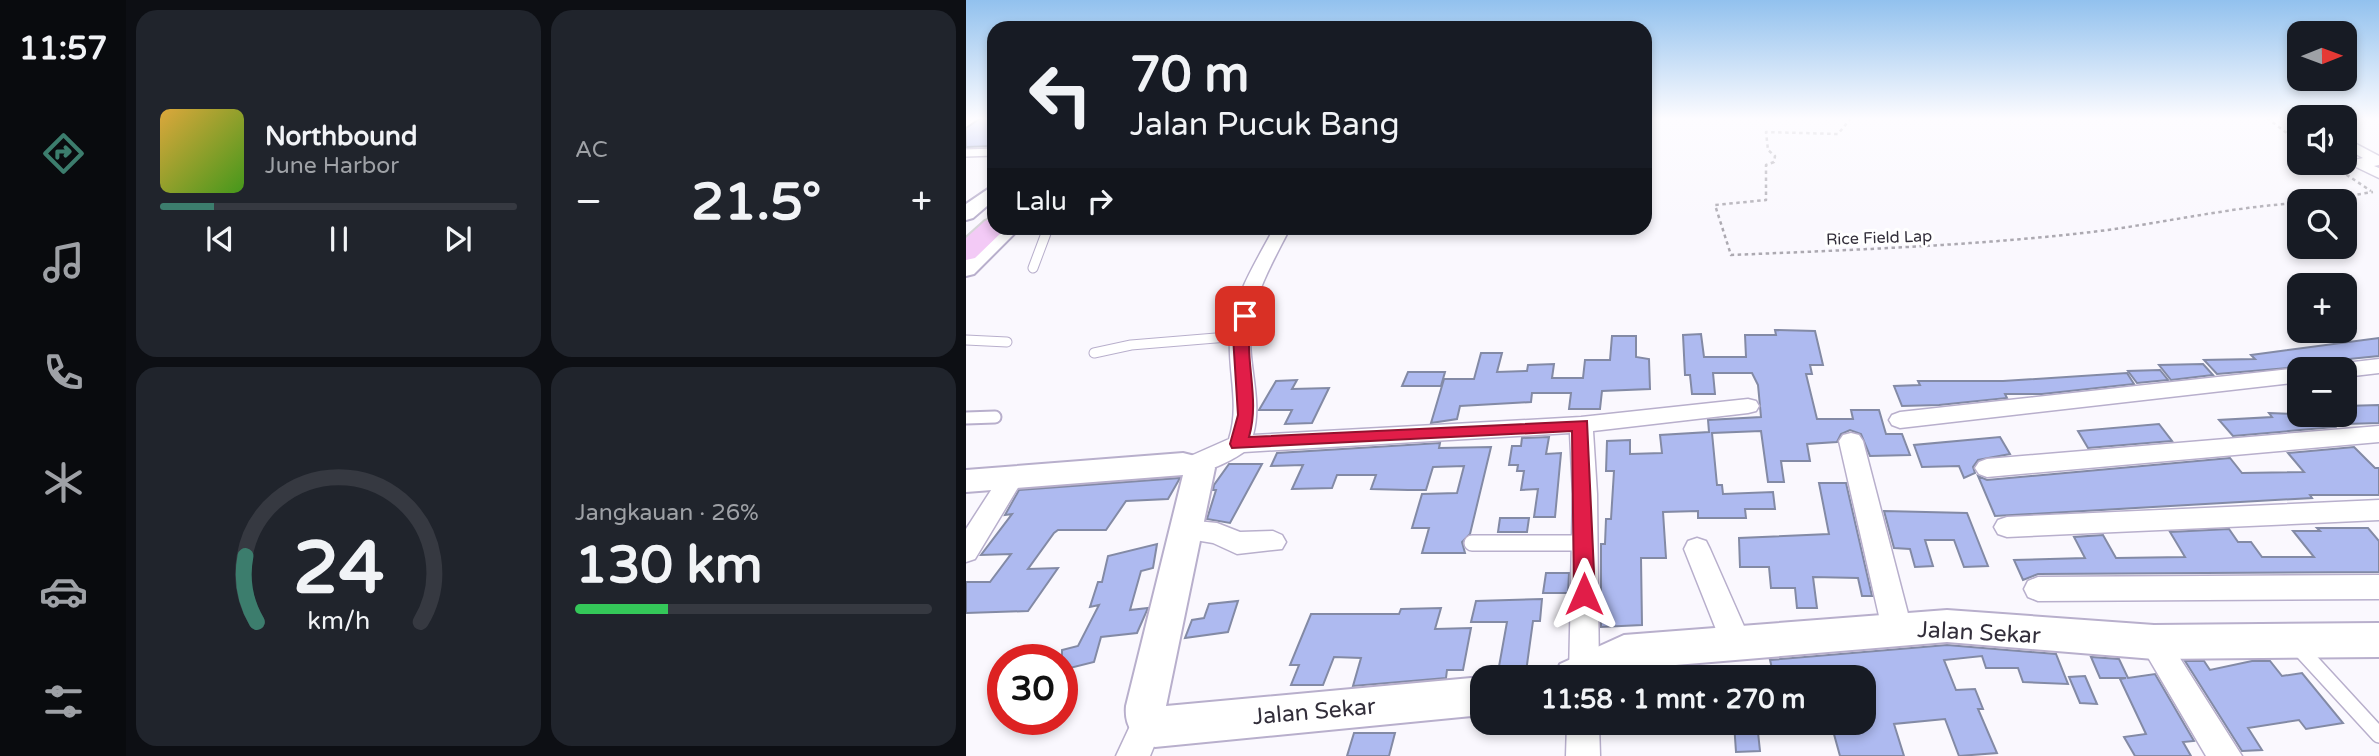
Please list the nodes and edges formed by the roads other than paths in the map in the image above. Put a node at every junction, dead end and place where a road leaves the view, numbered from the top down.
1 (2362, 153) edge
2 (2379, 165) edge
3 (980, 202) edge
4 (966, 225) edge
5 (987, 232) edge
6 (1002, 235) edge
7 (1045, 235) edge
8 (1279, 235) edge
9 (966, 252) edge
10 (1033, 268) dead end
11 (966, 269) edge
12 (1240, 336) junction
13 (966, 340) edge
14 (1007, 342) dead end
15 (1094, 353) dead end
16 (2379, 366) edge
17 (2357, 369) edge
18 (2287, 377) edge
19 (1748, 406) dead end
20 (995, 417) dead end
21 (966, 418) edge
22 (1900, 420) dead end
23 (1581, 425) junction
24 (2379, 434) edge
25 (1850, 441) dead end
26 (1239, 444) junction
27 (1194, 464) junction
28 (1987, 468) dead end
29 (1013, 476) junction
30 (966, 481) edge
31 (2379, 510) edge
32 (2007, 527) dead end
33 (1186, 530) junction
34 (1273, 542) dead end
35 (1472, 542) dead end
36 (1584, 543) junction
37 (1698, 549) dead end
38 (966, 551) edge
39 (2379, 587) edge
40 (2038, 589) dead end
41 (1897, 629) junction
42 (2292, 640) junction
43 (2379, 640) edge
44 (1736, 642) junction
45 (2154, 642) junction
46 (1581, 665) edge
47 (1600, 665) edge
48 (1470, 697) edge
49 (2379, 734) edge
50 (1583, 735) edge
51 (1140, 739) edge
52 (1583, 756) edge
53 (2225, 756) edge

1 - 2 street
3 - 4 highway
5 - 9 highway
6 - 11 street
7 - 10 lane
8 - 12 street
12 - 15 lane
12 - 26 street
13 - 14 lane
16 - 17 street
18 - 22 street
19 - 23 street
20 - 21 lane
23 - 26 street
23 - 36 street, Jalan Sekar
24 - 28 street
25 - 41 street
26 - 27 street
27 - 29 street
27 - 33 street
29 - 30 street
29 - 38 street
31 - 32 street
33 - 34 street
33 - 51 street
35 - 36 lane
36 - 46 street, Jalan Sekar
37 - 44 street
39 - 40 street
41 - 44 street, Jalan Sekar
41 - 45 street, Jalan Sekar
42 - 43 street, Jalan Sekar
42 - 45 street, Jalan Sekar
42 - 49 lane
44 - 47 street, Jalan Sekar
45 - 53 street
48 - 51 street, Jalan Sekar
50 - 52 street

